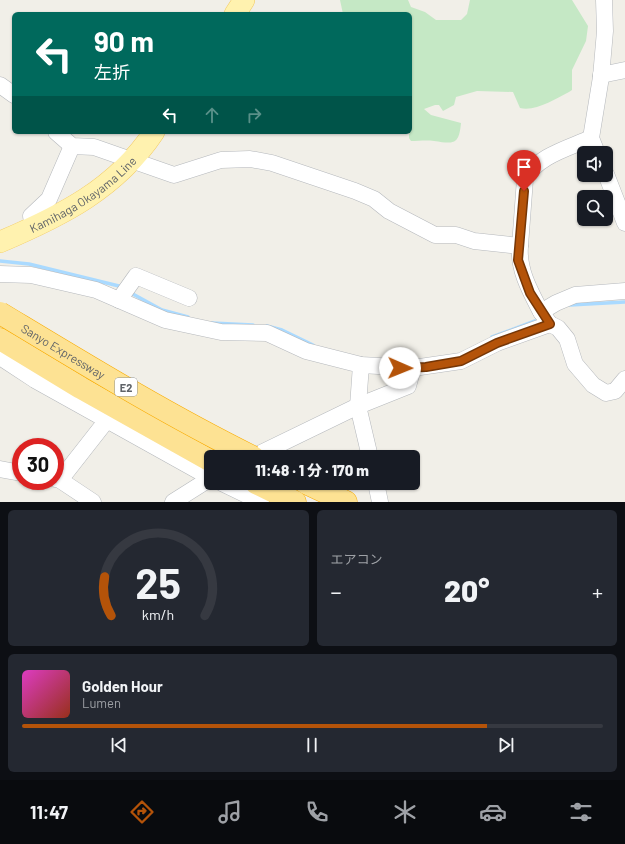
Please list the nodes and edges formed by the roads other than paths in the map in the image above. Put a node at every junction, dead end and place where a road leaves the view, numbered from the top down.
1 (244, 0) edge
2 (604, 0) edge
3 (235, 12) edge
4 (625, 70) edge
5 (601, 75) junction
6 (0, 85) edge
7 (12, 94) edge
8 (58, 134) edge
9 (152, 134) edge
10 (591, 138) junction
11 (72, 146) junction
12 (594, 146) edge
13 (131, 160) junction
14 (610, 182) edge
15 (624, 215) edge
16 (33, 228) junction
17 (0, 242) edge
18 (520, 246) junction
19 (0, 274) edge
20 (625, 291) edge
21 (189, 298) dead end
22 (119, 300) junction
23 (0, 313) edge
24 (546, 318) junction
25 (0, 339) edge
26 (0, 357) edge
27 (360, 365) junction
28 (413, 368) junction
29 (625, 379) edge
30 (358, 406) junction
31 (107, 420) junction
32 (239, 450) edge
33 (267, 450) edge
34 (368, 450) edge
35 (204, 457) edge
36 (0, 469) edge
37 (12, 471) edge
38 (64, 473) edge
39 (64, 481) edge
40 (236, 490) edge
41 (270, 490) edge
42 (321, 490) edge
43 (378, 490) edge
44 (93, 502) edge
45 (173, 502) edge
46 (261, 502) edge
47 (295, 502) edge
48 (346, 502) edge
49 (381, 502) edge

1 - 3 main road
2 - 5 street
4 - 5 street
5 - 10 street
6 - 7 street
8 - 11 street
9 - 13 main road, Kamihaga Okayama Line
10 - 12 street
10 - 18 street
11 - 13 street
11 - 16 street
13 - 16 main road, Kamihaga Okayama Line
13 - 18 street
14 - 15 street
16 - 17 main road, Kamihaga Okayama Line
18 - 24 street
19 - 22 street
20 - 24 street
21 - 22 street
22 - 27 street
23 - 32 highway, Sanyo Expressway / E2, bridge
24 - 28 street
24 - 29 street
25 - 35 highway, Sanyo Expressway / E2
26 - 31 street
27 - 28 street
27 - 30 street
28 - 30 street
30 - 33 street
30 - 34 street
31 - 38 street
31 - 45 street
36 - 37 street
39 - 44 street
40 - 46 street
41 - 47 highway
42 - 48 highway
43 - 49 street

